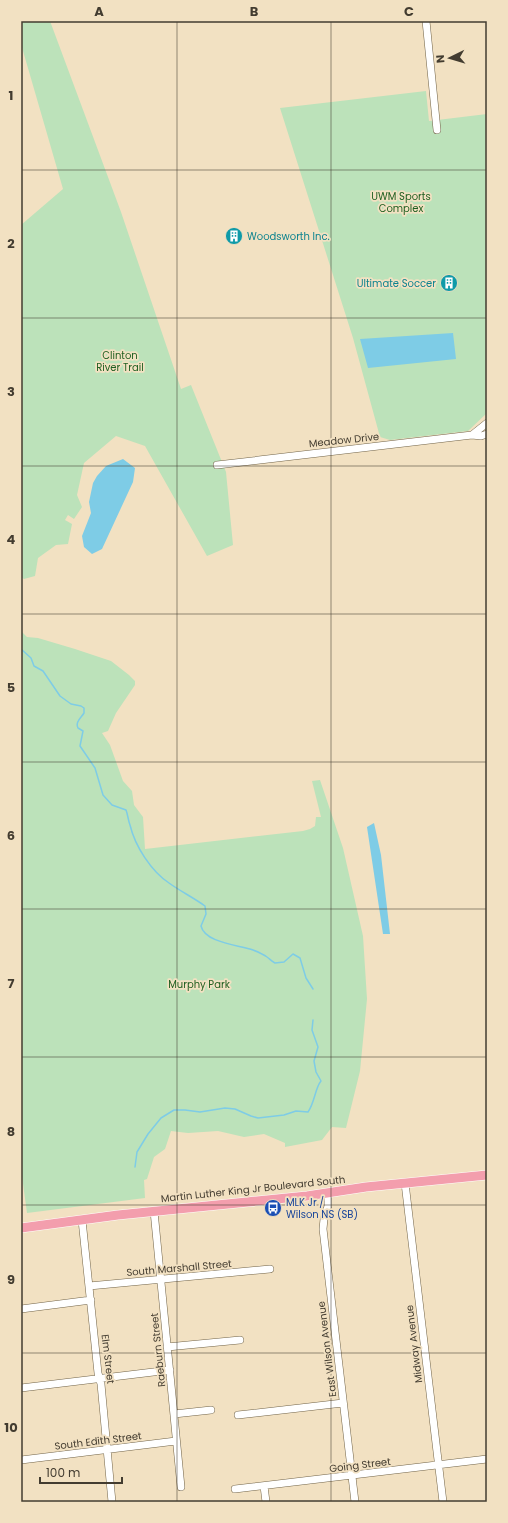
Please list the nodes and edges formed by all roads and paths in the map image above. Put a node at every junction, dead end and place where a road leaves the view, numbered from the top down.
1 (426, 21) edge
2 (437, 130) dead end
3 (487, 423) edge
4 (487, 434) edge
5 (472, 435) junction
6 (217, 465) dead end
7 (487, 1175) edge
8 (405, 1183) junction
9 (328, 1194) junction
10 (154, 1211) junction
11 (82, 1220) junction
12 (21, 1228) edge
13 (270, 1270) dead end
14 (161, 1280) junction
15 (89, 1286) junction
16 (91, 1300) junction
17 (21, 1309) edge
18 (240, 1340) dead end
19 (167, 1347) junction
20 (170, 1370) junction
21 (100, 1379) junction
22 (21, 1388) edge
23 (343, 1402) junction
24 (211, 1410) dead end
25 (174, 1414) junction
26 (238, 1415) dead end
27 (176, 1441) junction
28 (107, 1450) junction
29 (21, 1460) edge
30 (487, 1460) edge
31 (439, 1465) junction
32 (352, 1476) junction
33 (264, 1486) junction
34 (181, 1487) dead end
35 (235, 1489) dead end
36 (112, 1502) edge
37 (266, 1502) edge
38 (355, 1502) edge
39 (444, 1502) edge

1 - 2 street
3 - 5 street
4 - 5 street, Meadow Drive
5 - 6 street, Meadow Drive
7 - 8 main road, Martin Luther King Jr Boulevard South
8 - 9 main road, Martin Luther King Jr Boulevard South
8 - 31 street, Midway Avenue
9 - 10 main road, Martin Luther King Jr Boulevard South
9 - 23 street, East Wilson Avenue
10 - 11 main road, Martin Luther King Jr Boulevard South
10 - 14 street, Raeburn Street
11 - 12 main road, Martin Luther King Jr Boulevard South
11 - 15 street, Elm Street
13 - 14 street, South Marshall Street
14 - 15 street, South Marshall Street
14 - 19 street, Raeburn Street
15 - 16 street, Elm Street
16 - 17 street
16 - 21 street, Elm Street
18 - 19 street
19 - 20 street, Raeburn Street
20 - 21 street
20 - 25 street, Raeburn Street
21 - 22 street
21 - 28 street, Elm Street
23 - 26 street
23 - 32 street, East Wilson Avenue
24 - 25 street
25 - 27 street, Raeburn Street
27 - 28 street, South Edith Street
27 - 34 street, Raeburn Street
28 - 29 street, South Edith Street
28 - 36 street, Elm Street
30 - 31 street, Going Street
31 - 32 street, Going Street
31 - 39 street, Midway Avenue
32 - 33 street, Going Street
32 - 38 street, East Wilson Avenue
33 - 35 street, Going Street
33 - 37 street

